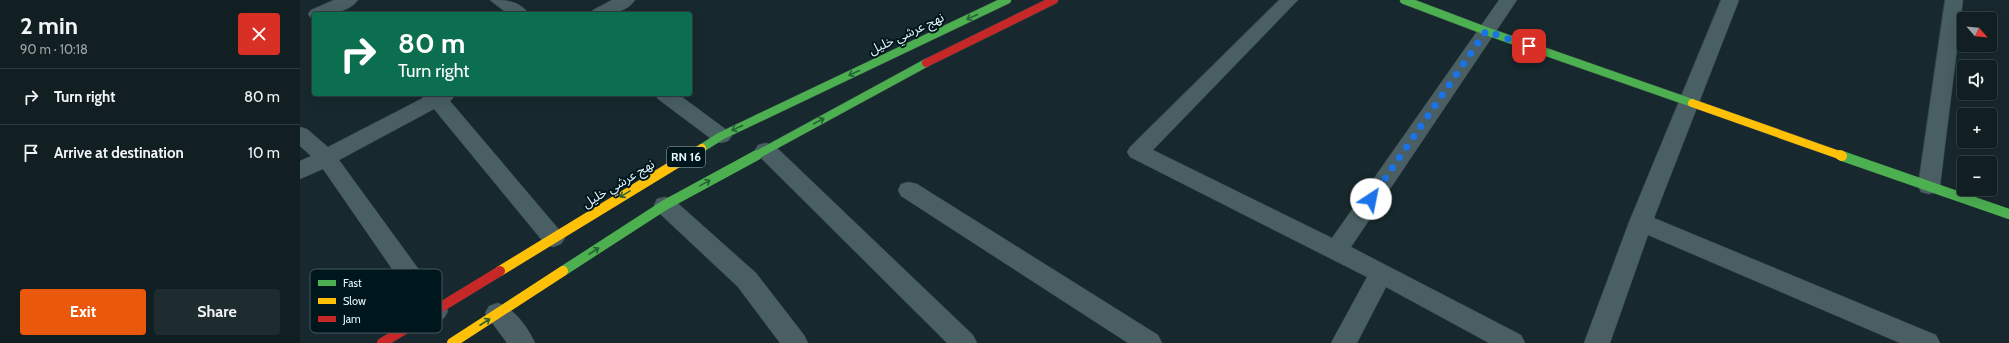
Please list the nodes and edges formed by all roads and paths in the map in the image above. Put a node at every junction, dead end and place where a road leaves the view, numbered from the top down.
1 (349, 0) edge
2 (499, 0) edge
3 (626, 0) edge
4 (1007, 0) edge
5 (1054, 0) edge
6 (1289, 0) edge
7 (1404, 0) edge
8 (1508, 0) edge
9 (1730, 0) edge
10 (1954, 0) edge
11 (322, 12) edge
12 (517, 12) edge
13 (603, 12) edge
14 (312, 16) edge
15 (300, 21) edge
16 (1486, 31) junction
17 (438, 96) edge
18 (667, 96) edge
19 (1688, 102) junction
20 (300, 134) edge
21 (721, 136) junction
22 (766, 150) junction
23 (326, 157) junction
24 (300, 171) edge
25 (1929, 186) junction
26 (910, 190) dead end
27 (665, 205) junction
28 (2009, 214) edge
29 (1641, 222) junction
30 (553, 238) junction
31 (1336, 250) junction
32 (405, 269) edge
33 (1380, 273) junction
34 (442, 307) edge
35 (498, 312) junction
36 (399, 333) edge
37 (382, 343) edge
38 (452, 343) edge
39 (522, 343) edge
40 (795, 343) edge
41 (964, 343) edge
42 (1149, 343) edge
43 (1344, 343) edge
44 (1510, 343) edge
45 (1597, 343) edge
46 (1927, 343) edge

1 - 11 street
2 - 12 street
3 - 13 street
4 -> 21 main road, نهج عرشي خليل / RN 16
22 -> 5 main road, RN 16
6 - 31 street
7 - 16 main road
8 - 16 street
9 - 19 street
10 - 25 street
14 - 15 street
16 - 19 main road
16 - 31 street
17 - 23 street
17 - 30 street
18 - 21 street
19 - 25 main road
19 - 29 street
20 - 23 street
21 -> 30 main road, نهج عرشي خليل / RN 16
27 -> 22 main road, RN 16
22 - 41 street
23 - 24 street
23 - 32 street
25 - 28 main road
26 - 42 street
35 -> 27 main road, RN 16
27 - 40 street
29 - 45 street
29 - 46 street
30 - 34 main road, نهج عرشي خليل / RN 16
31 - 33 street
33 - 43 street
33 - 44 street
38 -> 35 main road, RN 16
35 - 39 street
36 - 37 main road, نهج عرشي خليل / RN 16

